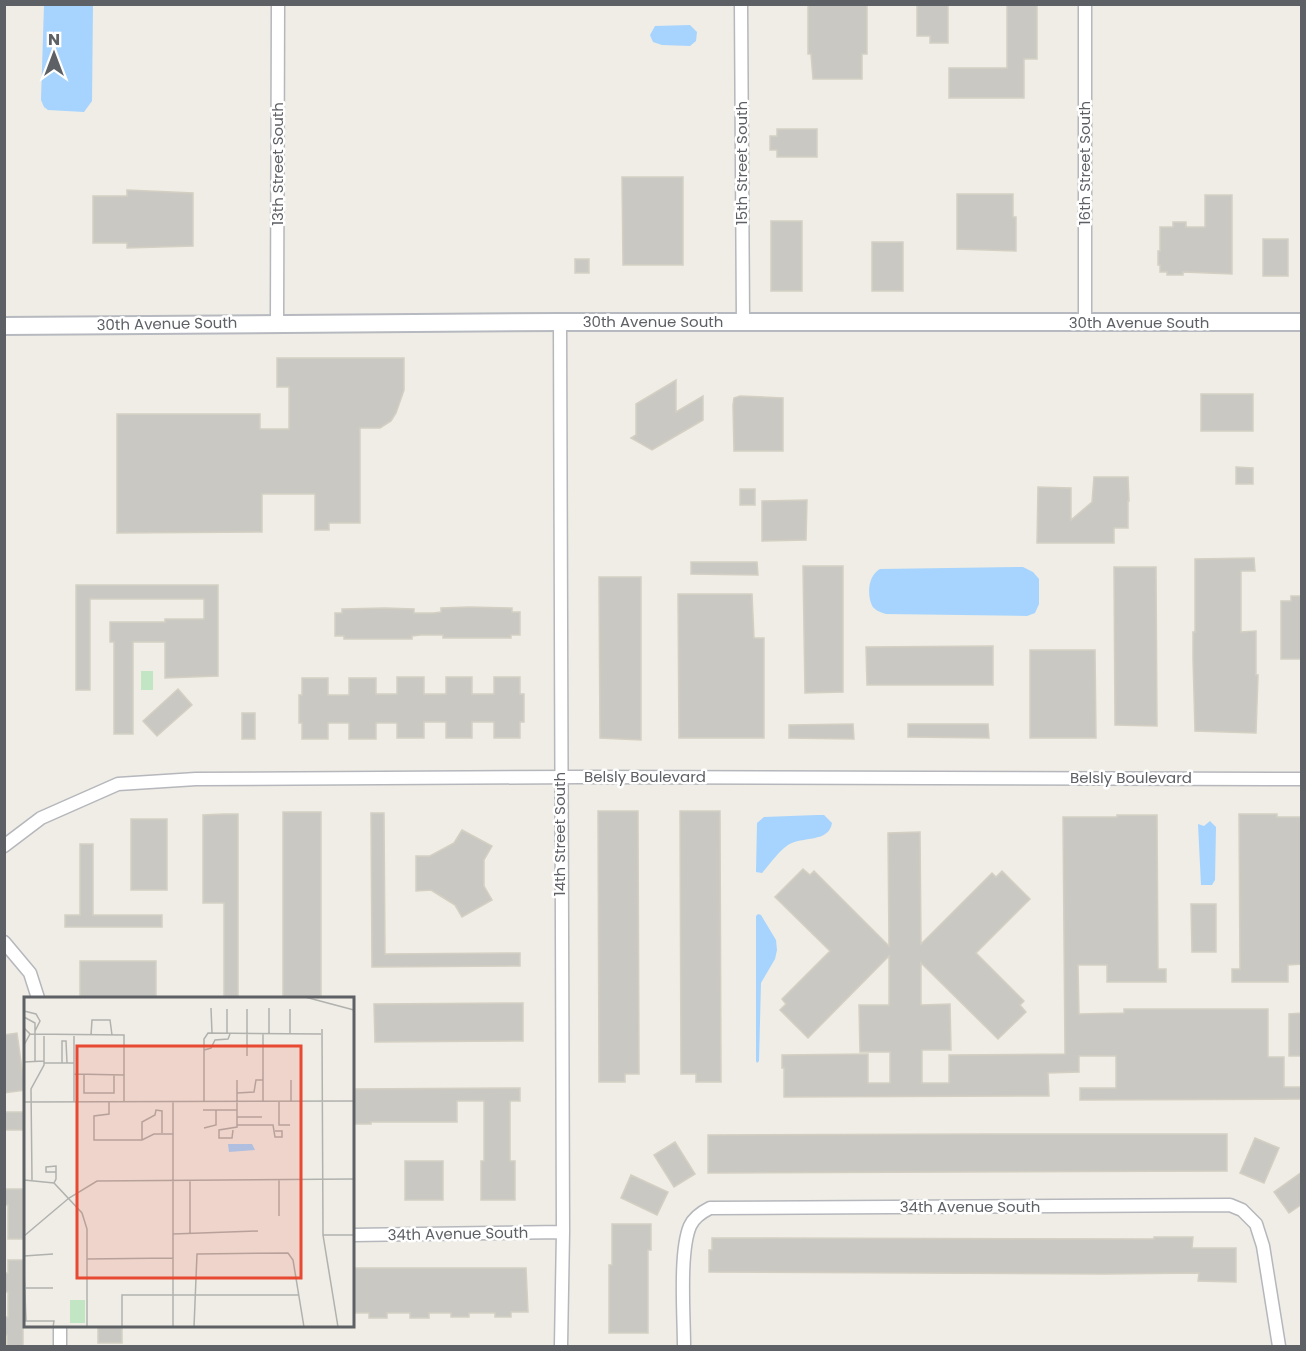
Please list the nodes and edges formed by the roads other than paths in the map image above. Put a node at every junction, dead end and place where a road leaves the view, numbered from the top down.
1 (278, 4) edge
2 (741, 4) edge
3 (1085, 4) edge
4 (560, 322) junction
5 (743, 322) junction
6 (1085, 322) junction
7 (1302, 322) edge
8 (277, 323) junction
9 (4, 326) edge
10 (560, 777) junction
11 (1302, 779) edge
12 (4, 846) edge
13 (4, 942) edge
14 (37, 997) edge
15 (563, 1233) junction
16 (354, 1235) edge
17 (60, 1327) edge
18 (60, 1347) edge
19 (561, 1347) edge
20 (684, 1347) edge
21 (1279, 1347) edge

1 - 8 street, 13th Street South
2 - 5 street, 15th Street South
3 - 6 street, 16th Street South
4 - 5 street, 30th Avenue South
4 - 8 street, 30th Avenue South
4 - 10 street, 14th Street South
5 - 6 street, 30th Avenue South
6 - 7 street, 30th Avenue South
8 - 9 street, 30th Avenue South
10 - 11 street, Belsly Boulevard
10 - 12 street, Belsly Boulevard
10 - 15 street, 14th Street South
13 - 14 street
15 - 16 street, 34th Avenue South
15 - 19 street, 14th Street South
17 - 18 street
20 - 21 street, 34th Avenue South

